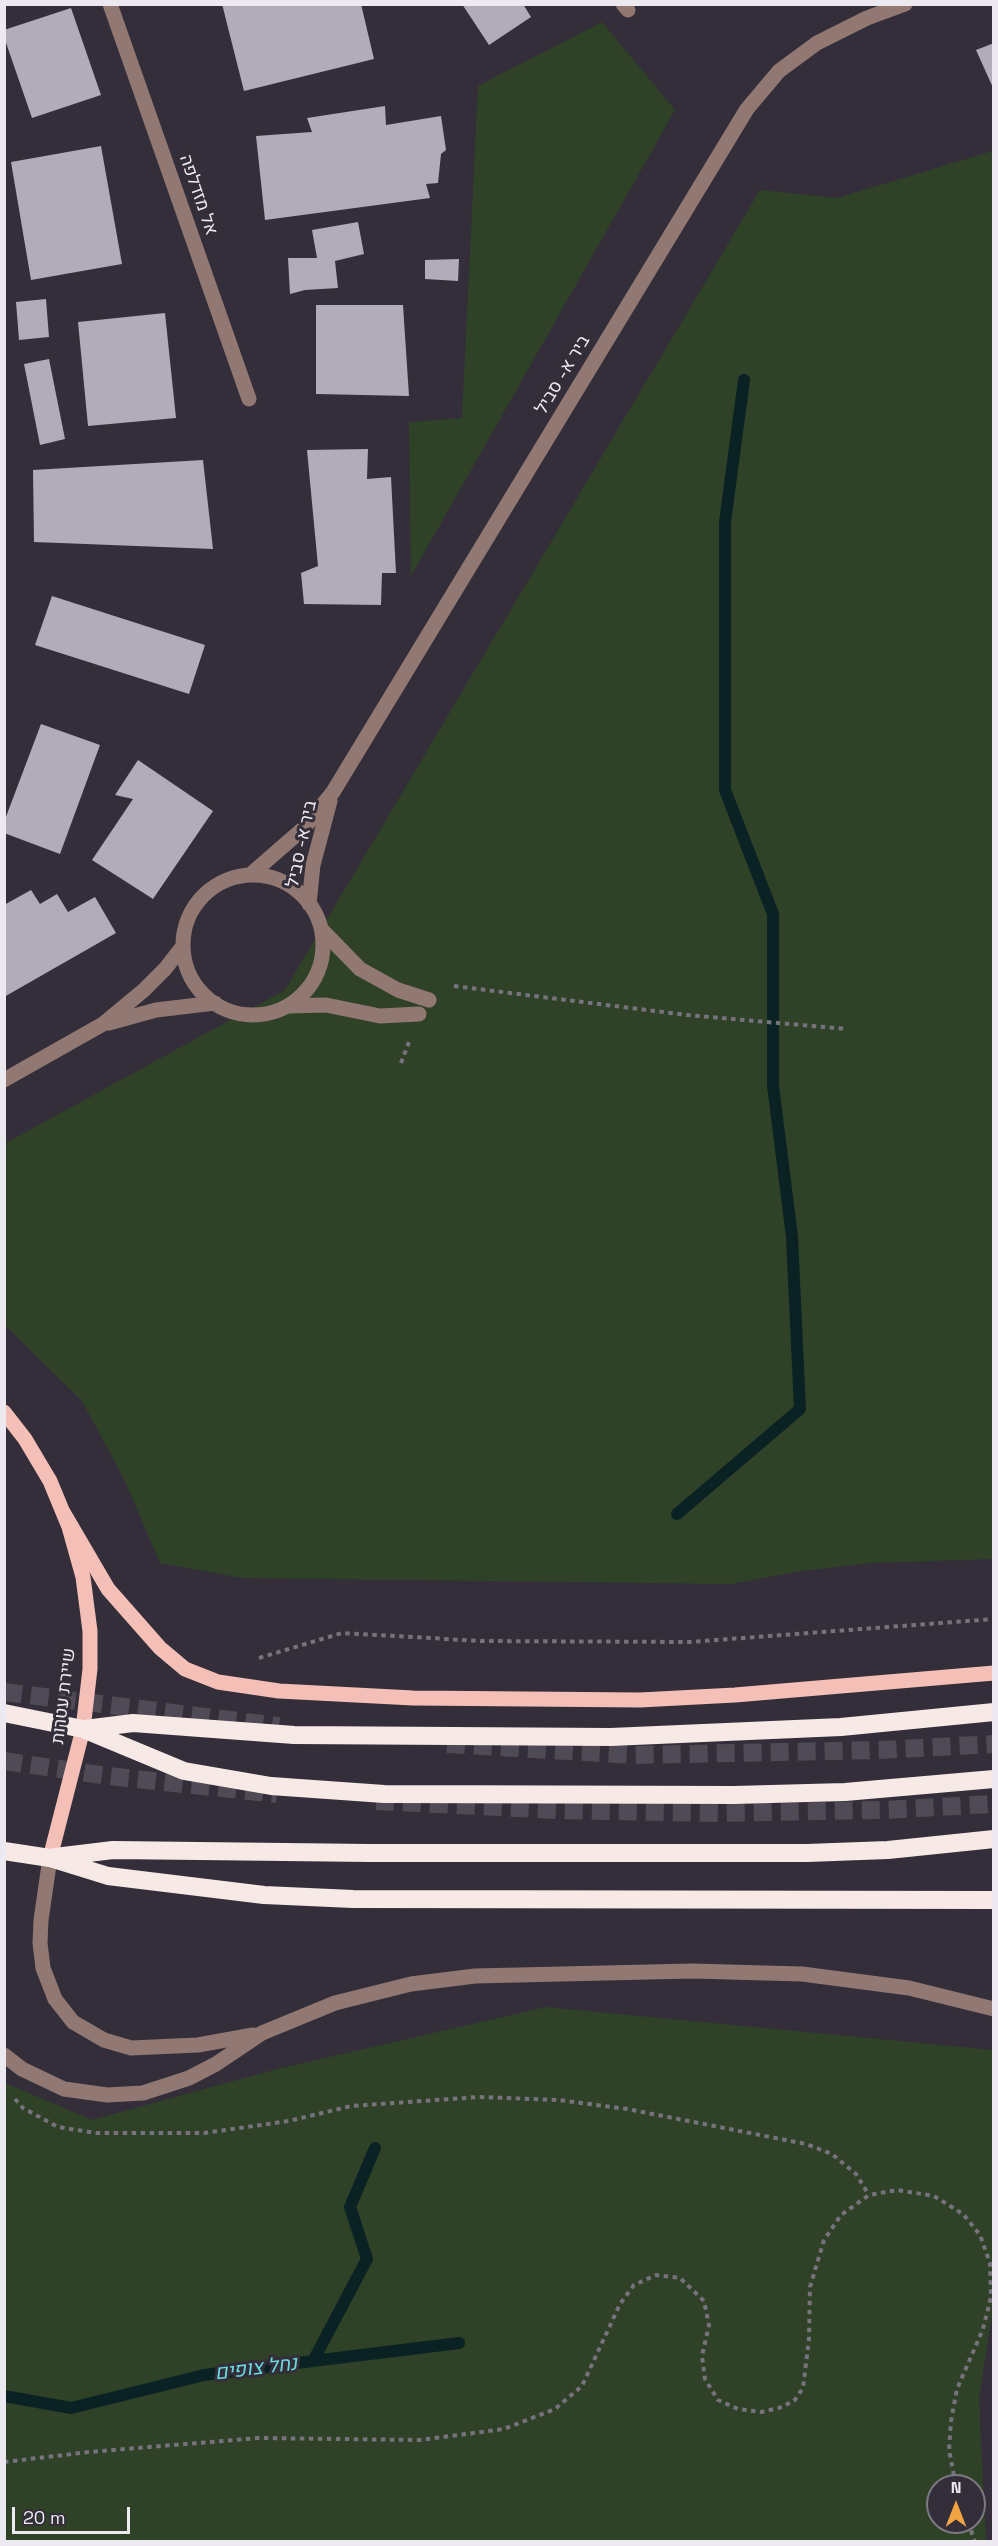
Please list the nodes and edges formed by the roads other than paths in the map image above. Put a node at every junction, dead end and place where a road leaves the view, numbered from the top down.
1 (110, 4) edge
2 (905, 4) edge
3 (865, 11) edge
4 (249, 399) dead end
5 (333, 792) junction
6 (250, 875) junction
7 (309, 904) junction
8 (322, 930) junction
9 (183, 946) junction
10 (429, 1000) road end
11 (215, 1003) junction
12 (288, 1006) junction
13 (419, 1014) road end
14 (104, 1024) junction
15 (4, 1080) edge
16 (4, 1412) edge
17 (63, 1512) junction
18 (993, 1673) edge
19 (993, 1712) edge
20 (4, 1713) edge
21 (83, 1729) junction
22 (993, 1779) edge
23 (993, 1839) edge
24 (4, 1851) edge
25 (50, 1858) junction
26 (993, 1900) edge
27 (993, 2009) edge
28 (262, 2033) junction
29 (4, 2055) edge

1 - 4 street, אל מזדלפה
2 - 3 street, ביר א- סביל
3 - 5 street, ביר א- סביל
5 - 6 street, ביר א- סביל
5 - 7 street, ביר א- סביל
6 - 7 street
6 - 9 street
7 - 8 street
8 - 10 street
8 - 12 street
9 - 11 street
9 - 14 street
11 - 12 street
11 - 14 street
12 - 13 street
14 - 15 street
16 - 17 main road, שיירת עטרות
17 - 18 main road
17 - 21 main road, שיירת עטרות
19 - 21 highway
20 - 21 highway
21 - 22 highway
21 - 25 main road, שיירת עטרות
23 - 25 highway
24 - 25 highway
25 - 26 highway
25 - 28 street
27 - 28 street
28 - 29 street

